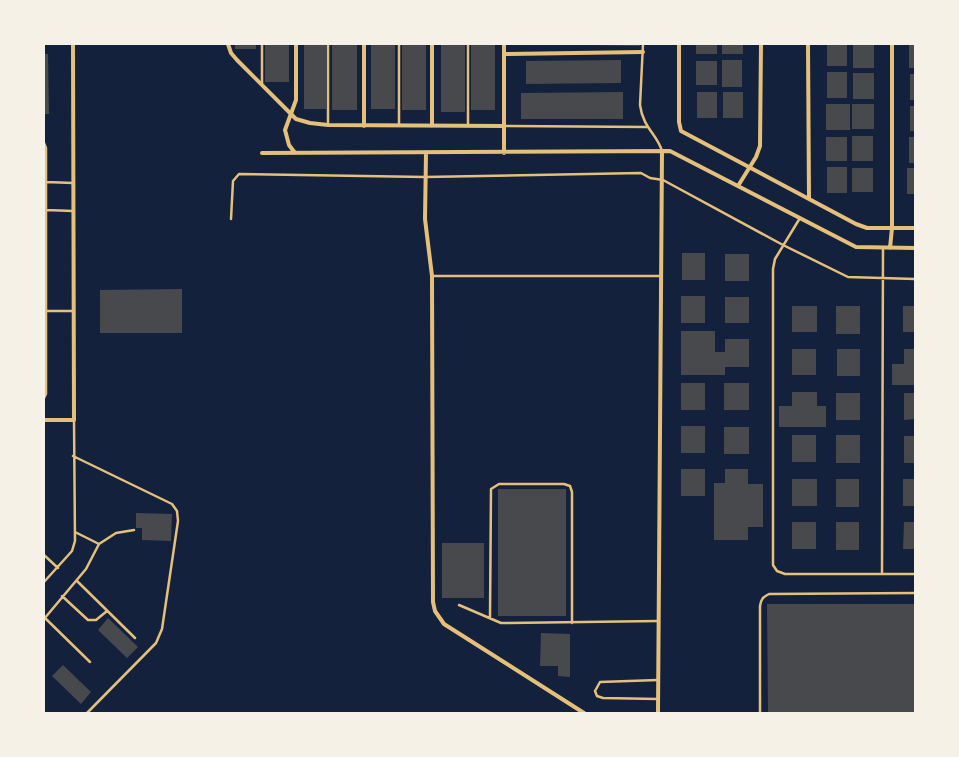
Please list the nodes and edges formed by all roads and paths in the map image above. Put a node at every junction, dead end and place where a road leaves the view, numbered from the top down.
1 (73, 44) edge
2 (228, 44) edge
3 (262, 44) edge
4 (296, 44) edge
5 (328, 44) edge
6 (364, 44) edge
7 (399, 44) edge
8 (432, 44) edge
9 (468, 44) edge
10 (504, 44) edge
11 (643, 44) edge
12 (679, 44) edge
13 (762, 44) edge
14 (808, 44) edge
15 (892, 44) edge
16 (643, 52) junction
17 (504, 54) junction
18 (262, 85) junction
19 (290, 114) junction
20 (328, 125) junction
21 (364, 126) junction
22 (399, 126) junction
23 (432, 126) junction
24 (468, 126) junction
25 (504, 126) junction
26 (647, 127) junction
27 (44, 143) edge
28 (662, 151) junction
29 (262, 153) dead end
30 (296, 153) junction
31 (426, 153) junction
32 (504, 153) junction
33 (749, 168) junction
34 (425, 177) junction
35 (663, 180) junction
36 (46, 182) junction
37 (73, 183) junction
38 (738, 186) junction
39 (809, 199) junction
40 (46, 210) junction
41 (73, 211) junction
42 (800, 218) junction
43 (231, 219) dead end
44 (892, 228) junction
45 (915, 228) edge
46 (783, 245) junction
47 (884, 248) junction
48 (890, 248) junction
49 (915, 248) edge
50 (432, 276) junction
51 (661, 276) junction
52 (883, 279) junction
53 (915, 279) edge
54 (45, 311) edge
55 (73, 311) junction
56 (44, 398) edge
57 (44, 420) edge
58 (74, 420) junction
59 (73, 456) junction
60 (134, 530) dead end
61 (75, 532) junction
62 (99, 544) junction
63 (44, 555) edge
64 (58, 568) junction
65 (882, 573) junction
66 (915, 574) edge
67 (77, 581) junction
68 (44, 582) edge
69 (915, 593) edge
70 (62, 596) junction
71 (459, 605) dead end
72 (107, 611) junction
73 (44, 618) edge
74 (490, 618) junction
75 (658, 621) junction
76 (572, 623) junction
77 (135, 638) dead end
78 (90, 662) dead end
79 (658, 680) junction
80 (658, 699) junction
81 (87, 713) edge
82 (584, 713) edge
83 (658, 713) edge
84 (760, 713) edge

1 - 37 street
2 - 18 street
3 - 18 lane
4 - 19 street
5 - 20 lane
6 - 21 street
7 - 22 lane
8 - 23 street
9 - 24 lane
10 - 17 street
11 - 16 lane
12 - 33 street
13 - 33 street
14 - 39 street
15 - 44 street
16 - 17 street
16 - 26 lane
17 - 25 street
18 - 19 street
19 - 20 street
19 - 30 street
20 - 21 street
21 - 22 street
22 - 23 street
23 - 24 street
24 - 25 street
25 - 26 lane
25 - 32 street
26 - 28 lane
27 - 36 lane
28 - 32 street
28 - 35 street
28 - 38 street
29 - 30 street
30 - 31 street
31 - 32 street
31 - 34 street
33 - 38 street
33 - 39 street
34 - 35 lane
34 - 43 lane
34 - 50 street
35 - 46 lane
35 - 51 street
36 - 37 lane
36 - 40 lane
37 - 41 street
38 - 42 street
39 - 44 street
40 - 41 lane
40 - 54 lane
41 - 55 street
42 - 46 lane
42 - 47 street
44 - 45 street
44 - 48 street
46 - 52 lane
46 - 65 lane
47 - 48 street
47 - 52 lane
48 - 49 street
50 - 51 lane
50 - 82 street
51 - 75 street
52 - 53 lane
52 - 65 lane
54 - 55 lane
54 - 56 lane
55 - 58 street
57 - 58 street
58 - 59 lane
59 - 61 lane
59 - 81 lane
60 - 62 lane
61 - 62 lane
61 - 64 lane
62 - 67 lane
63 - 64 lane
64 - 68 lane
65 - 66 lane
67 - 70 lane
67 - 72 lane
69 - 84 lane
70 - 72 lane
70 - 73 lane
71 - 74 lane
72 - 77 lane
73 - 78 lane
74 - 76 lane
74 - 76 lane
75 - 76 lane
75 - 79 street
79 - 80 street
79 - 80 lane
80 - 83 street

